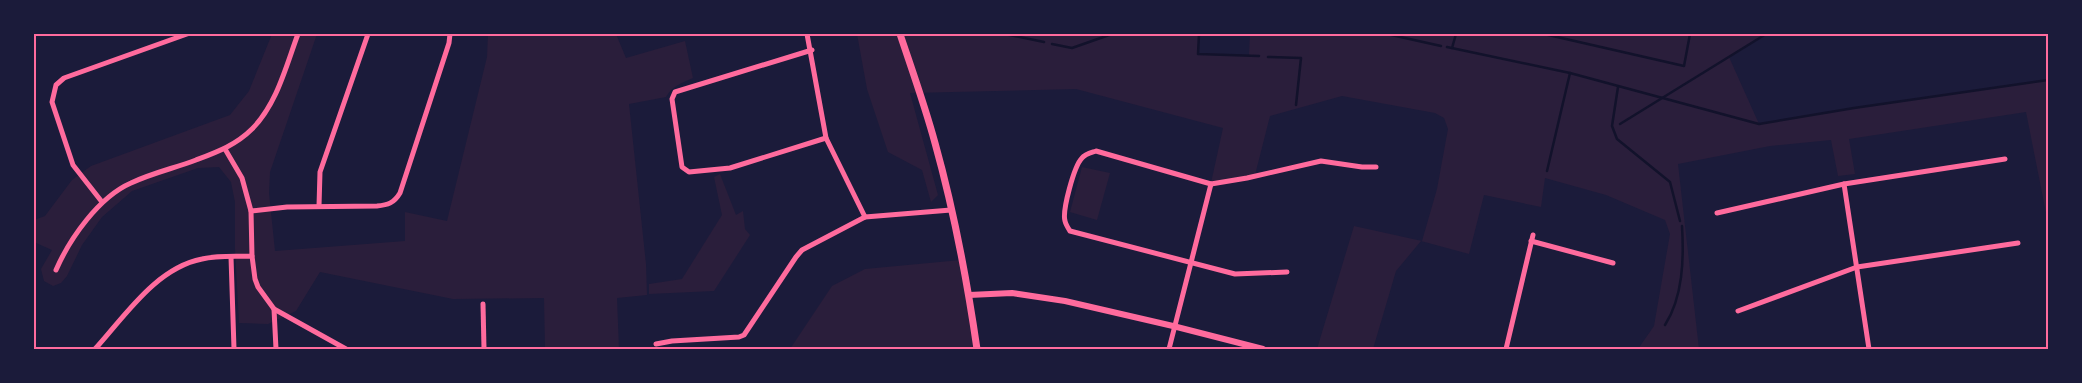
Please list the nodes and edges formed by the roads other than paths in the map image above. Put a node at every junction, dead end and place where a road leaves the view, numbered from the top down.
1 (187, 34) edge
2 (298, 34) edge
3 (368, 34) edge
4 (450, 34) edge
5 (807, 34) edge
6 (900, 34) edge
7 (812, 50) junction
8 (826, 138) junction
9 (225, 149) junction
10 (2005, 159) dead end
11 (1376, 167) dead end
12 (1211, 184) junction
13 (1844, 184) junction
14 (102, 202) junction
15 (319, 206) junction
16 (952, 210) junction
17 (252, 211) junction
18 (1717, 213) dead end
19 (865, 217) junction
20 (1533, 235) dead end
21 (1531, 242) junction
22 (2018, 243) dead end
23 (252, 256) junction
24 (231, 257) junction
25 (1190, 263) junction
26 (1613, 263) dead end
27 (1856, 267) junction
28 (56, 270) dead end
29 (1287, 272) dead end
30 (969, 295) junction
31 (483, 304) dead end
32 (274, 309) junction
33 (1738, 311) dead end
34 (1174, 326) junction
35 (656, 344) dead end
36 (96, 349) edge
37 (234, 349) edge
38 (276, 349) edge
39 (346, 349) edge
40 (484, 349) edge
41 (977, 349) edge
42 (1168, 349) edge
43 (1263, 349) edge
44 (1506, 349) edge
45 (1869, 349) edge

1 - 14 street
2 - 9 street
3 - 15 street
4 - 15 street
5 - 7 street
6 - 16 main road
7 - 8 street
7 - 8 street
8 - 19 street
9 - 14 street
9 - 17 street
10 - 13 street
11 - 12 street
12 - 25 street
12 - 25 street
13 - 18 street
13 - 27 street
14 - 28 street
15 - 17 street
16 - 19 street
16 - 30 main road
17 - 23 street
19 - 35 street
20 - 21 street
21 - 26 street
21 - 44 street
22 - 27 street
23 - 24 street
23 - 32 street
24 - 36 street
24 - 37 street
25 - 29 street
25 - 34 street
27 - 33 street
27 - 45 street
30 - 34 street
30 - 41 main road
31 - 40 street
32 - 38 street
32 - 39 street
34 - 42 street
34 - 43 street

